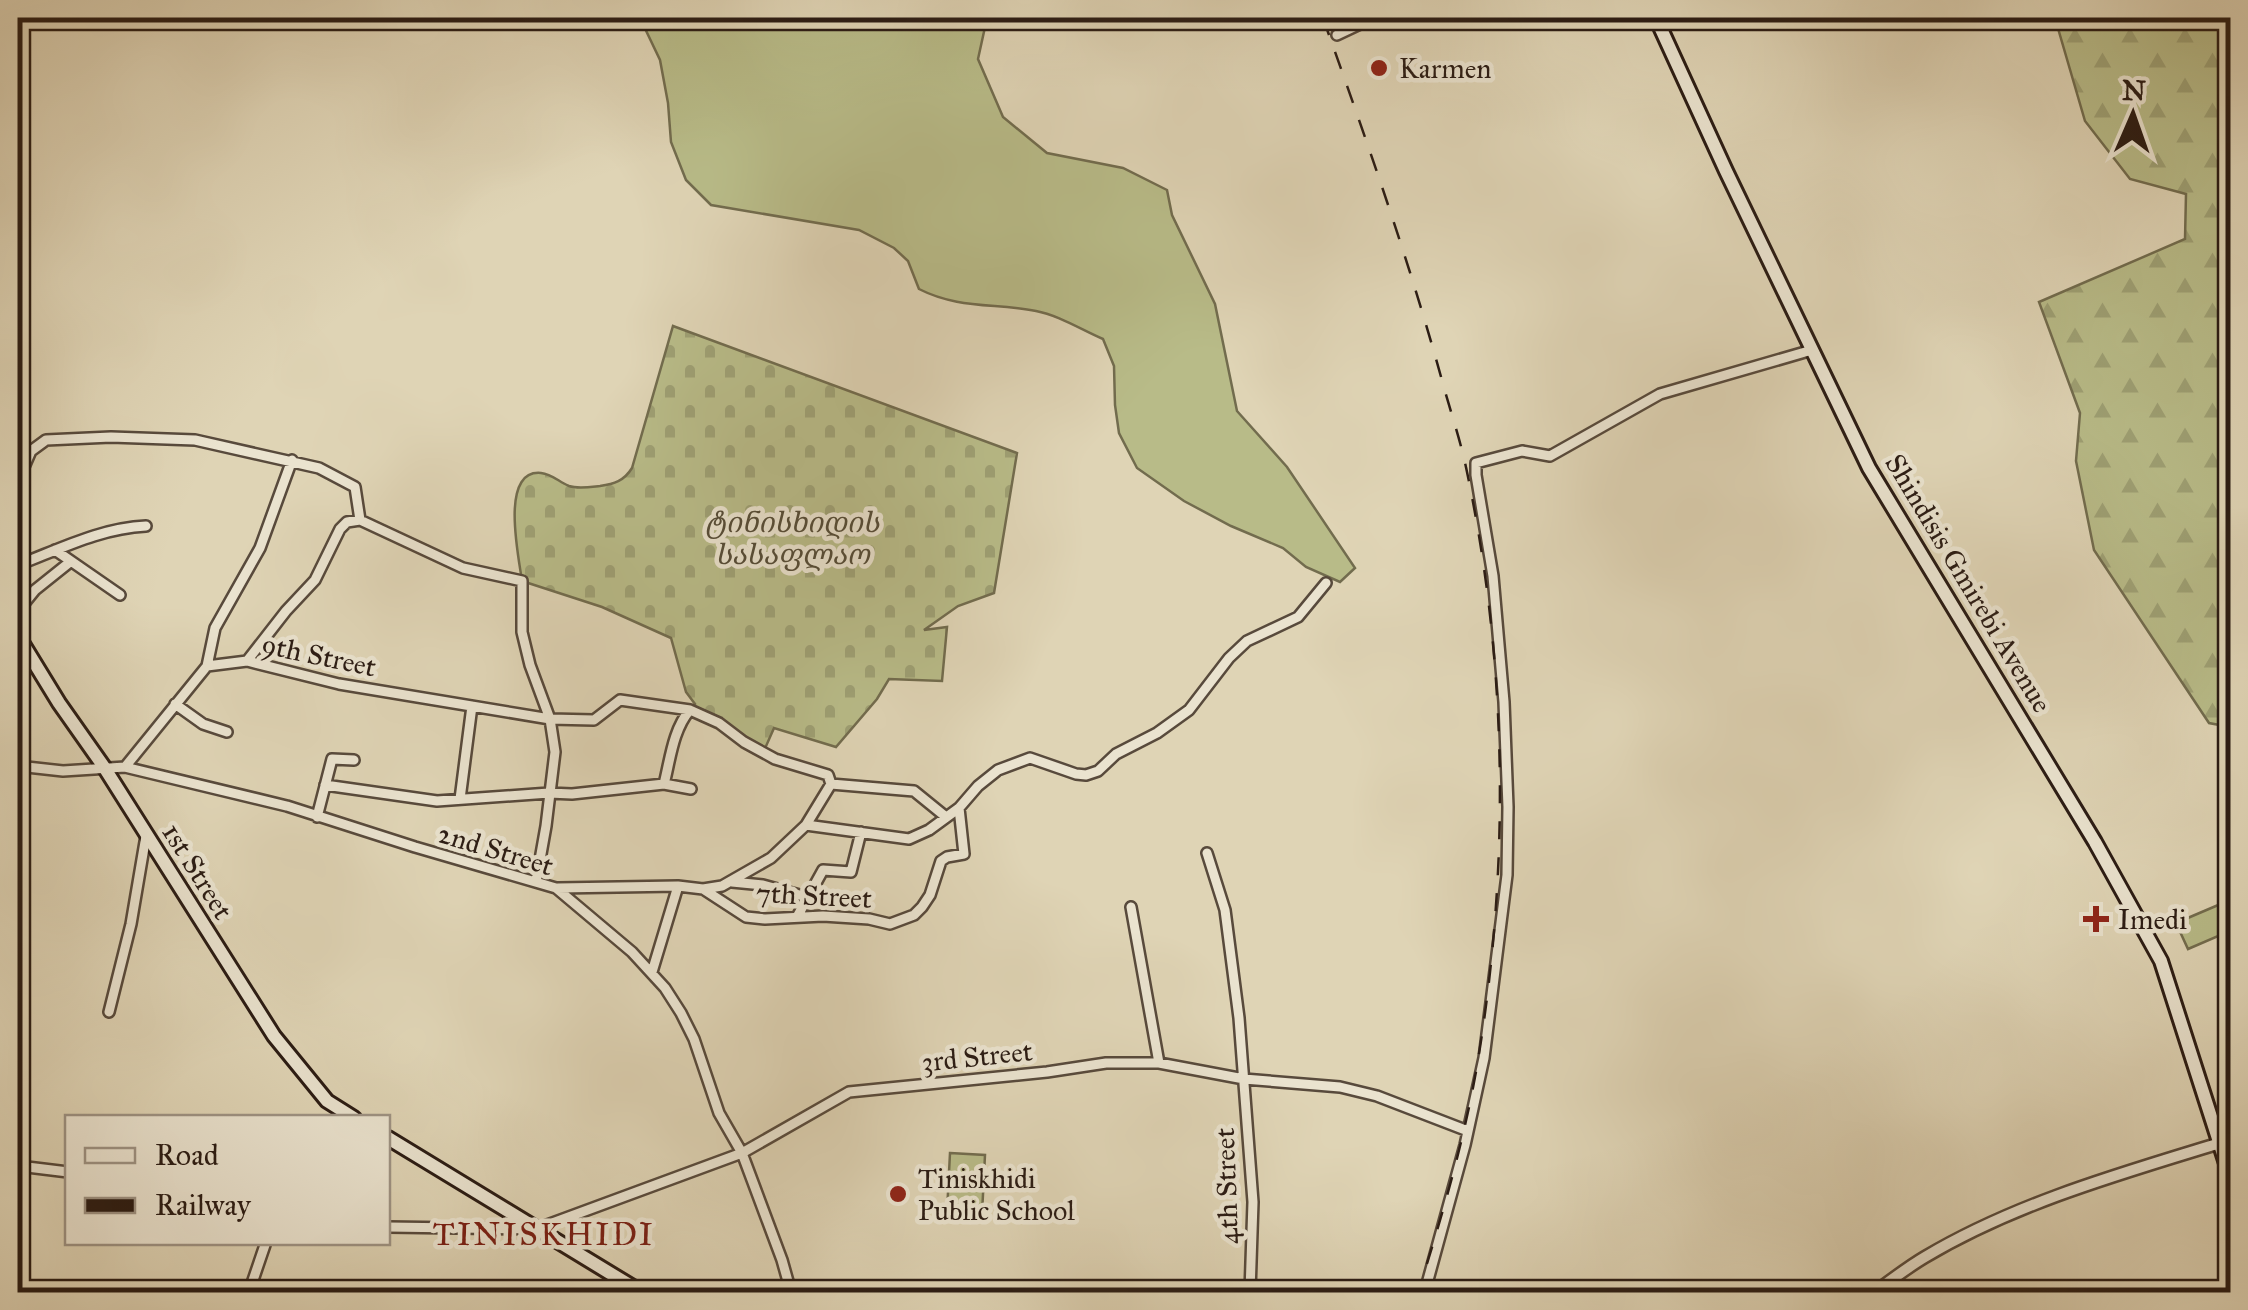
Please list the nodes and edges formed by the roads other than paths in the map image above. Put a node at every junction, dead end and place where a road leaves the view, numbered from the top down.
1 (1373, 18) edge
2 (1656, 18) edge
3 (1337, 36) dead end
4 (1812, 350) junction
5 (292, 460) junction
6 (18, 482) edge
7 (360, 520) junction
8 (146, 526) dead end
9 (55, 550) junction
10 (70, 562) junction
11 (18, 565) edge
12 (1326, 583) dead end
13 (120, 595) dead end
14 (18, 612) edge
15 (18, 636) edge
16 (248, 661) junction
17 (207, 666) junction
18 (175, 704) junction
19 (472, 706) junction
20 (690, 710) junction
21 (550, 719) junction
22 (227, 732) dead end
23 (354, 760) dead end
24 (18, 766) edge
25 (124, 767) junction
26 (104, 768) junction
27 (664, 784) junction
28 (832, 784) junction
29 (325, 785) junction
30 (691, 789) dead end
31 (550, 793) junction
32 (460, 799) junction
33 (959, 808) junction
34 (317, 816) junction
35 (946, 817) junction
36 (806, 825) junction
37 (861, 832) junction
38 (146, 836) junction
39 (1207, 854) dead end
40 (536, 882) junction
41 (729, 882) junction
42 (678, 886) junction
43 (556, 888) junction
44 (703, 889) junction
45 (807, 896) junction
46 (1131, 907) dead end
47 (797, 917) junction
48 (652, 972) junction
49 (109, 1012) dead end
50 (1159, 1063) junction
51 (1244, 1079) junction
52 (349, 1115) edge
53 (1468, 1131) junction
54 (390, 1139) edge
55 (2220, 1143) junction
56 (742, 1153) junction
57 (18, 1166) edge
58 (65, 1172) edge
59 (2230, 1176) edge
60 (390, 1227) edge
61 (536, 1228) junction
62 (266, 1245) edge
63 (1428, 1280) dead end
64 (249, 1292) edge
65 (641, 1292) edge
66 (791, 1292) edge
67 (1250, 1292) edge
68 (1875, 1292) edge

1 - 3 street
2 - 4 main road, Shindisis Gmirebi Avenue
4 - 53 street
4 - 55 main road, Shindisis Gmirebi Avenue
5 - 6 street
5 - 7 street
5 - 17 street
7 - 16 street
7 - 21 street
8 - 9 street
9 - 10 street
9 - 11 street
10 - 13 street
10 - 14 street
12 - 33 street
15 - 26 main road, 1st Street
16 - 17 street, 9th Street
16 - 19 street, 9th Street
17 - 18 street
18 - 22 street
18 - 25 street
19 - 21 street, 9th Street
19 - 32 street
20 - 21 street, 9th Street
20 - 27 street
20 - 28 street
21 - 31 street
23 - 29 street
24 - 26 street, 2nd Street
25 - 26 street, 2nd Street
25 - 34 street, 2nd Street
26 - 38 main road, 1st Street
27 - 30 street
27 - 31 street
28 - 35 street
28 - 36 street
29 - 32 street
29 - 34 street
31 - 32 street
31 - 40 street
33 - 35 street
33 - 47 street, 7th Street
34 - 40 street, 2nd Street
35 - 37 street
36 - 37 street
36 - 41 street
37 - 45 street
38 - 49 street
38 - 52 main road, 1st Street
39 - 51 street, 4th Street
40 - 43 street, 2nd Street
41 - 44 street
41 - 45 street
42 - 43 street
42 - 44 street
42 - 48 street
43 - 48 street, 2nd Street
44 - 47 street, 7th Street
45 - 47 street
46 - 50 street
48 - 56 street, 2nd Street
50 - 51 street, 3rd Street
50 - 56 street, 3rd Street
51 - 53 street, 3rd Street
51 - 67 street, 4th Street
53 - 63 street
54 - 61 main road
55 - 59 main road, Shindisis Gmirebi Avenue
55 - 68 street
56 - 61 street, 3rd Street
56 - 66 street, 2nd Street
57 - 58 street
60 - 61 street
61 - 65 main road
62 - 64 street

